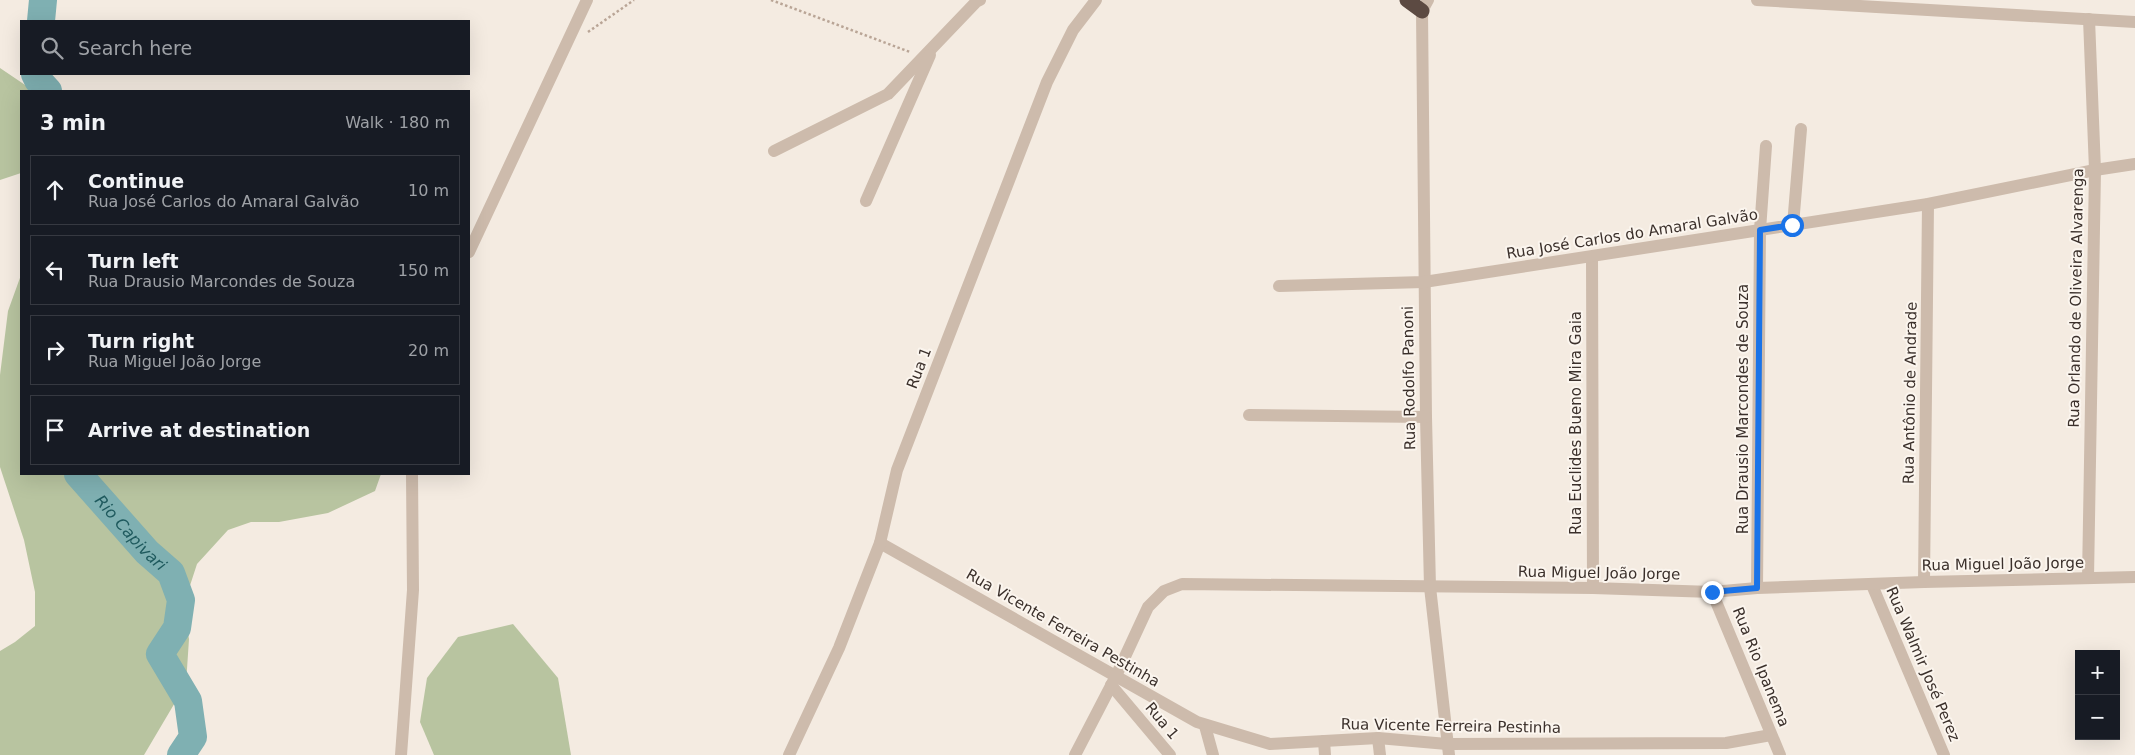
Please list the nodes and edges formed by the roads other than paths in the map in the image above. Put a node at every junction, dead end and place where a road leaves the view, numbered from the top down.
1 (587, 0) edge
2 (980, 0) edge
3 (1096, 0) edge
4 (1407, 0) edge
5 (1757, 0) edge
6 (1425, 5) edge
7 (2089, 19) junction
8 (2135, 22) edge
9 (934, 46) junction
10 (1801, 129) dead end
11 (1766, 146) dead end
12 (774, 150) dead end
13 (2135, 164) edge
14 (2095, 170) junction
15 (866, 201) dead end
16 (1928, 204) junction
17 (1792, 225) junction
18 (1760, 230) junction
19 (470, 250) edge
20 (1592, 257) junction
21 (1424, 282) junction
22 (1279, 286) dead end
23 (1249, 415) dead end
24 (1426, 417) junction
25 (412, 475) edge
26 (880, 542) junction
27 (2135, 577) edge
28 (2088, 578) junction
29 (1924, 582) junction
30 (1872, 585) junction
31 (1430, 588) junction
32 (1593, 588) junction
33 (1757, 588) junction
34 (1712, 592) junction
35 (1113, 681) junction
36 (1205, 726) junction
37 (1771, 735) junction
38 (1378, 738) junction
39 (1324, 741) junction
40 (1271, 749) edge
41 (1448, 749) edge
42 (1077, 750) edge
43 (402, 755) edge
44 (789, 755) edge
45 (1089, 755) edge
46 (1170, 755) edge
47 (1213, 755) edge
48 (1325, 755) edge
49 (1380, 755) edge
50 (1780, 755) edge
51 (1944, 755) edge

1 - 19 street
2 - 9 street
3 - 26 street, Rua 1
4 - 6 highway
5 - 7 street
6 - 21 street, Rua Rodolfo Panoni
7 - 8 street
7 - 14 street, Rua Orlando de Oliveira Alvarenga
9 - 12 street
9 - 15 street
10 - 17 street
11 - 18 street, Rua Drausio Marcondes de Souza
13 - 14 street, Rua José Carlos do Amaral Galvão
14 - 16 street, Rua José Carlos do Amaral Galvão
14 - 28 street, Rua Orlando de Oliveira Alvarenga
16 - 17 street, Rua José Carlos do Amaral Galvão
16 - 29 street, Rua Antônio de Andrade
17 - 18 street, Rua José Carlos do Amaral Galvão
18 - 20 street, Rua José Carlos do Amaral Galvão
18 - 33 street, Rua Drausio Marcondes de Souza
20 - 21 street, Rua José Carlos do Amaral Galvão
20 - 32 street, Rua Euclides Bueno Mira Gaia
21 - 22 street, Rua José Carlos do Amaral Galvão
21 - 24 street, Rua Rodolfo Panoni
23 - 24 street
24 - 31 street, Rua Rodolfo Panoni
25 - 43 street
26 - 35 street, Rua Vicente Ferreira Pestinha
26 - 44 street, Rua 1
27 - 28 street, Rua Miguel João Jorge
28 - 29 street, Rua Miguel João Jorge
29 - 30 street, Rua Miguel João Jorge
30 - 33 street, Rua Miguel João Jorge
30 - 51 street, Rua Walmir José Perez
31 - 32 street, Rua Miguel João Jorge
31 - 35 street, Rua Miguel João Jorge
31 - 41 street, Rua Rodolfo Panoni
32 - 34 street, Rua Miguel João Jorge
33 - 34 street, Rua Miguel João Jorge
34 - 37 street, Rua Rio Ipanema
35 - 36 street, Rua Vicente Ferreira Pestinha
35 - 42 street
35 - 46 street, Rua 1
36 - 40 street, Rua Vicente Ferreira Pestinha
36 - 47 street
37 - 41 street, Rua Vicente Ferreira Pestinha
37 - 50 street, Rua Rio Ipanema
38 - 39 street, Rua Vicente Ferreira Pestinha
38 - 41 street, Rua Vicente Ferreira Pestinha
38 - 49 street
39 - 40 street, Rua Vicente Ferreira Pestinha
39 - 48 street
42 - 45 street

